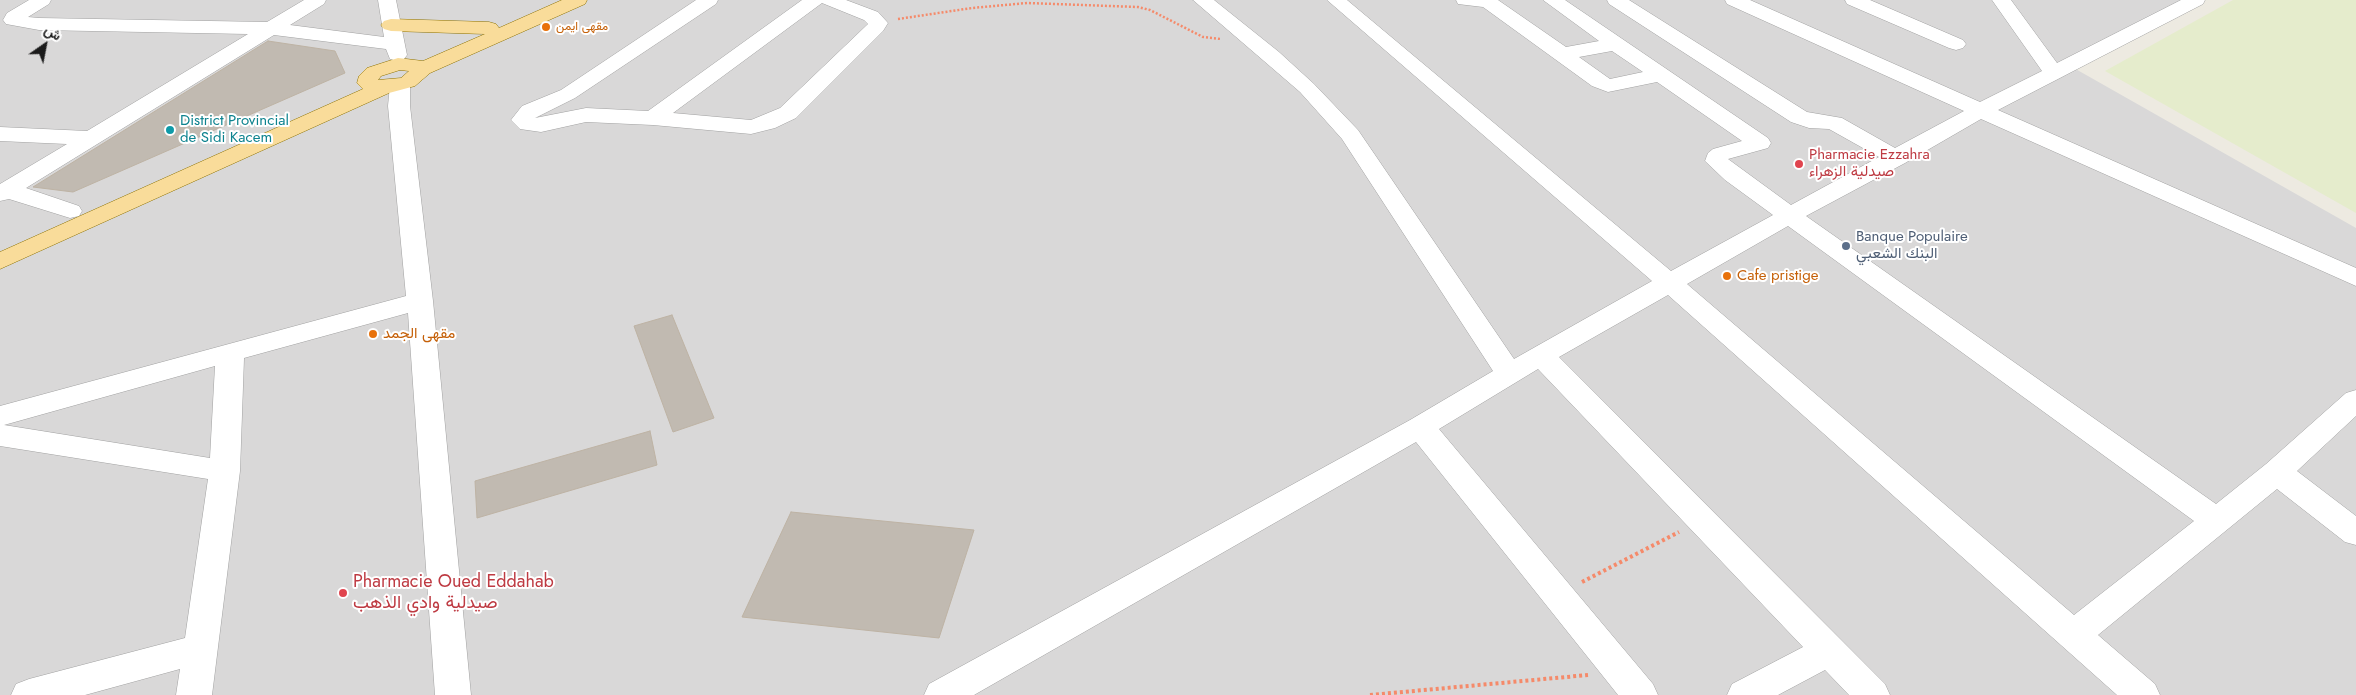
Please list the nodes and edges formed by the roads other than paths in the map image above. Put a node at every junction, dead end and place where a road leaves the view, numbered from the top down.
1 (42, 0) edge
2 (317, 0) edge
3 (387, 0) edge
4 (552, 0) edge
5 (578, 0) edge
6 (709, 0) edge
7 (814, 0) edge
8 (829, 0) edge
9 (1202, 0) edge
10 (1336, 0) edge
11 (1465, 0) edge
12 (1552, 0) edge
13 (1616, 0) edge
14 (1734, 0) edge
15 (1854, 0) edge
16 (2001, 0) edge
17 (2196, 0) edge
18 (269, 28) junction
19 (489, 28) junction
20 (1616, 44) junction
21 (1956, 44) dead end
22 (1562, 54) junction
23 (395, 65) junction
24 (2054, 73) junction
25 (1660, 75) junction
26 (1979, 111) junction
27 (653, 118) junction
28 (0, 134) edge
29 (93, 138) junction
30 (1897, 158) junction
31 (4, 192) edge
32 (70, 211) junction
33 (1790, 215) junction
34 (0, 242) edge
35 (0, 261) edge
36 (2356, 278) edge
37 (1670, 283) junction
38 (420, 301) junction
39 (230, 353) junction
40 (1541, 355) junction
41 (1510, 374) junction
42 (2356, 400) edge
43 (0, 416) edge
44 (1420, 427) junction
45 (0, 435) edge
46 (224, 471) junction
47 (2277, 472) junction
48 (2217, 521) junction
49 (2356, 533) edge
50 (2073, 635) junction
51 (202, 648) junction
52 (1829, 650) junction
53 (1630, 684) edge
54 (985, 685) edge
55 (29, 695) edge
56 (194, 695) edge
57 (453, 695) edge
58 (942, 695) edge
59 (1745, 695) edge
60 (1872, 695) edge
61 (2142, 695) edge

1 - 18 street
2 - 18 street
3 - 23 street
4 - 19 main road
5 - 23 main road
6 - 27 street
7 - 27 street
8 - 27 street
9 - 41 street
10 - 37 street
11 - 22 street
12 - 20 street
13 - 30 street
14 - 26 street
15 - 21 street
16 - 24 street
17 - 24 street
18 - 23 street
18 - 29 street
19 - 23 main road
19 - 23 main road
20 - 22 street
20 - 25 street
22 - 25 street
23 - 32 main road
23 - 35 main road
23 - 38 street
24 - 26 street
25 - 33 street
26 - 30 street
26 - 36 street
28 - 29 street
29 - 31 street
30 - 33 street
31 - 32 street
32 - 34 main road
33 - 37 street
33 - 48 street
37 - 40 street
37 - 50 street
38 - 39 street
38 - 57 street
39 - 43 street
39 - 46 street
40 - 41 street
40 - 52 street
41 - 44 street
42 - 47 street
44 - 53 street
44 - 54 street
45 - 46 street
46 - 51 street
47 - 48 street
47 - 49 street
48 - 50 street
50 - 61 street
51 - 55 street
51 - 56 street
52 - 59 street
52 - 60 street
54 - 58 street

